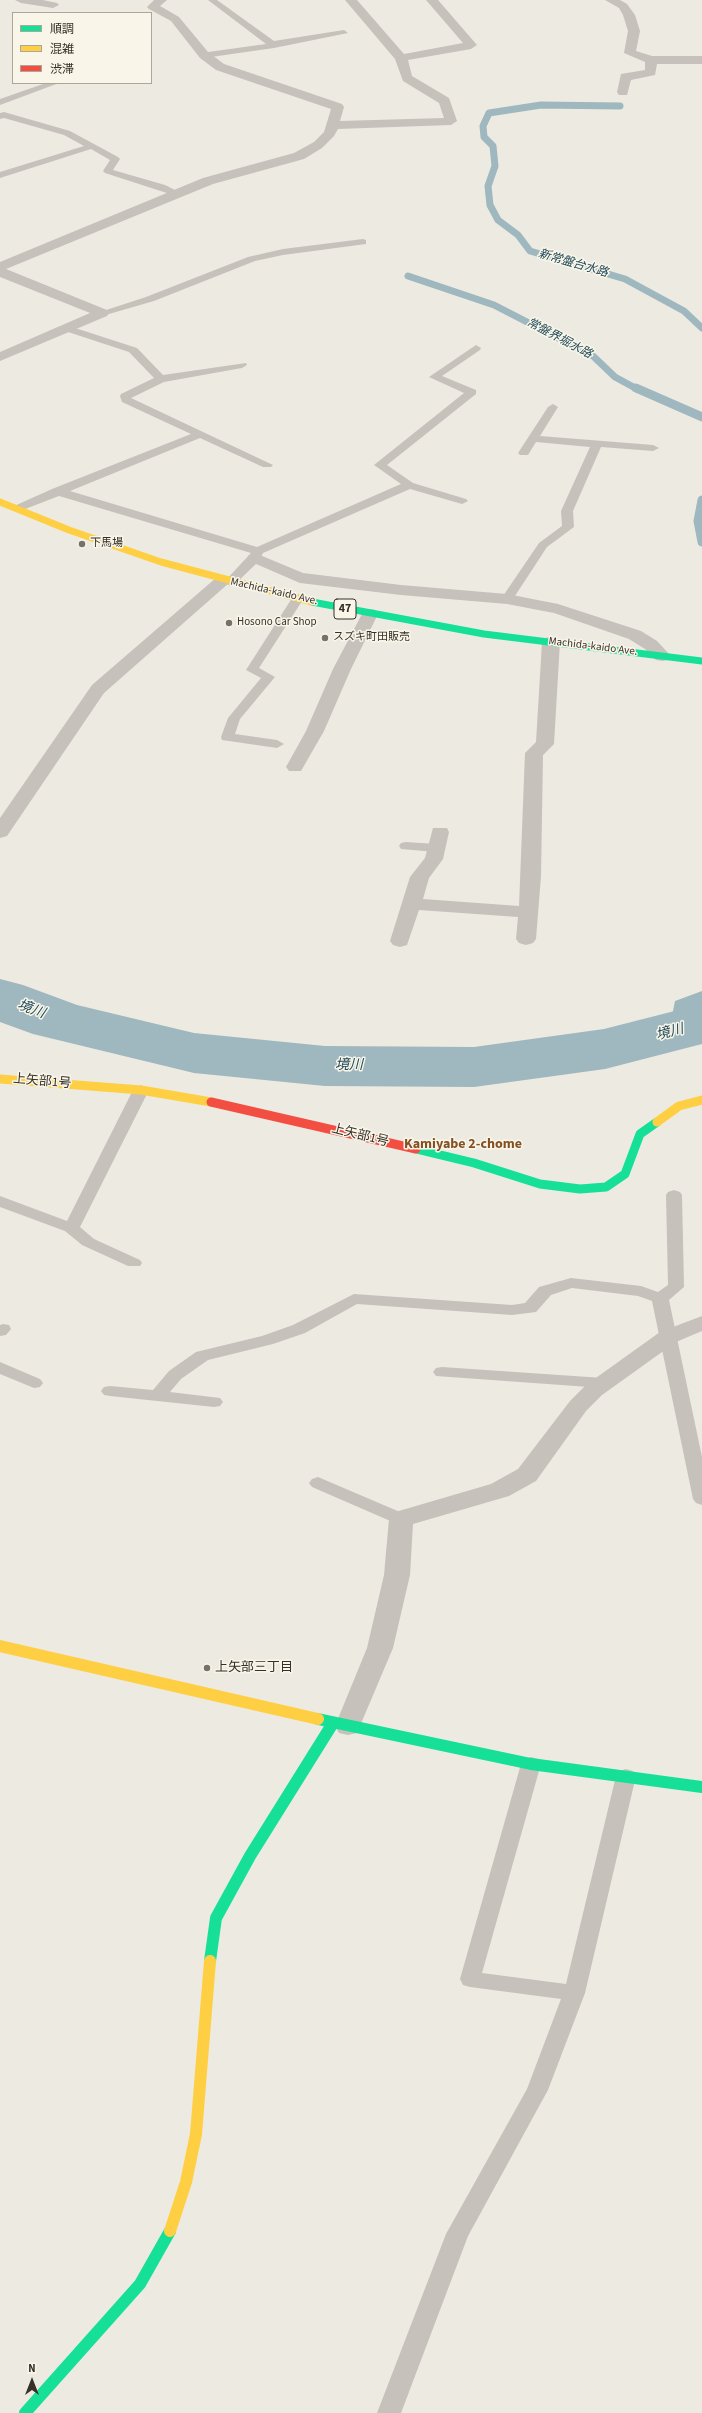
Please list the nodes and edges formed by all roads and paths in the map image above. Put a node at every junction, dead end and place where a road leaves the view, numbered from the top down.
1 (20, 0) edge
2 (212, 0) edge
3 (351, 0) edge
4 (432, 0) edge
5 (611, 0) edge
6 (158, 1) edge
7 (53, 5) dead end
8 (344, 34) dead end
9 (272, 44) junction
10 (204, 55) junction
11 (401, 58) junction
12 (651, 60) junction
13 (702, 60) edge
14 (52, 84) edge
15 (623, 92) dead end
16 (0, 102) edge
17 (0, 116) edge
18 (332, 124) junction
19 (92, 146) junction
20 (0, 175) edge
21 (176, 193) junction
22 (363, 242) dead end
23 (0, 267) edge
24 (0, 272) edge
25 (102, 313) junction
26 (69, 329) junction
27 (476, 348) dead end
28 (0, 357) edge
29 (242, 365) dead end
30 (161, 379) junction
31 (553, 407) dead end
32 (199, 435) junction
33 (534, 439) junction
34 (597, 443) junction
35 (653, 448) dead end
36 (524, 453) dead end
37 (266, 464) dead end
38 (409, 485) junction
39 (56, 491) junction
40 (462, 501) dead end
41 (0, 502) edge
42 (16, 509) junction
43 (256, 555) junction
44 (227, 581) junction
45 (298, 598) junction
46 (507, 599) junction
47 (370, 614) junction
48 (551, 642) junction
49 (662, 656) junction
50 (702, 661) edge
51 (277, 744) dead end
52 (295, 767) dead end
53 (0, 832) edge
54 (438, 840) joint
55 (406, 846) dead end
56 (412, 904) junction
57 (527, 912) junction
58 (526, 939) dead end
59 (400, 941) dead end
60 (0, 1078) edge
61 (141, 1090) junction
62 (702, 1100) edge
63 (674, 1195) dead end
64 (0, 1201) edge
65 (71, 1228) junction
66 (134, 1263) dead end
67 (660, 1298) junction
68 (702, 1323) edge
69 (668, 1337) junction
70 (0, 1367) edge
71 (442, 1372) dead end
72 (34, 1383) dead end
73 (604, 1383) junction
74 (110, 1391) dead end
75 (157, 1396) junction
76 (214, 1402) dead end
77 (318, 1483) dead end
78 (702, 1499) edge
79 (401, 1519) junction
80 (0, 1646) edge
81 (340, 1725) junction
82 (531, 1764) junction
83 (626, 1776) junction
84 (702, 1787) edge
85 (574, 1993) junction
86 (25, 2413) edge
87 (389, 2413) edge

1 - 7 street
2 - 9 lane
3 - 11 street
4 - 11 street
5 - 12 street
6 - 10 street
8 - 9 lane
9 - 10 lane
10 - 18 street
11 - 18 street
12 - 13 street
12 - 15 street
14 - 16 lane
17 - 19 lane
18 - 21 street
19 - 20 lane
19 - 21 lane
21 - 23 street
22 - 25 lane
24 - 25 street
25 - 26 street
26 - 28 street
26 - 30 lane
27 - 38 lane
29 - 30 lane
30 - 32 lane
31 - 33 lane
32 - 37 lane
32 - 39 lane
33 - 34 lane
33 - 36 lane
34 - 35 lane
34 - 46 lane
38 - 40 lane
38 - 43 lane
39 - 42 lane
39 - 43 lane
41 - 42 street, Machida-kaido Ave. / 47
42 - 44 street, Machida-kaido Ave. / 47
43 - 44 lane
43 - 46 street
44 - 45 street, Machida-kaido Ave. / 47
44 - 53 street
45 - 47 street, Machida-kaido Ave. / 47
45 - 51 lane
46 - 49 street
47 - 48 street, Machida-kaido Ave. / 47
47 - 52 street
48 - 49 street, Machida-kaido Ave. / 47
48 - 57 street
49 - 50 street, Machida-kaido Ave. / 47
54 - 55 lane
54 - 56 street
56 - 57 street
56 - 59 street
57 - 58 street
60 - 61 street, 上矢部1号
61 - 62 street, 上矢部1号
61 - 65 lane
63 - 67 lane
64 - 65 lane
65 - 66 lane
67 - 69 lane
67 - 75 lane
68 - 69 street
69 - 73 street
69 - 78 lane
70 - 72 lane
71 - 73 lane
73 - 79 street
74 - 75 lane
75 - 76 lane
77 - 79 lane
79 - 81 street
80 - 81 street
81 - 82 street
81 - 86 street
82 - 83 street
82 - 85 lane
83 - 84 street
83 - 85 lane
85 - 87 lane

